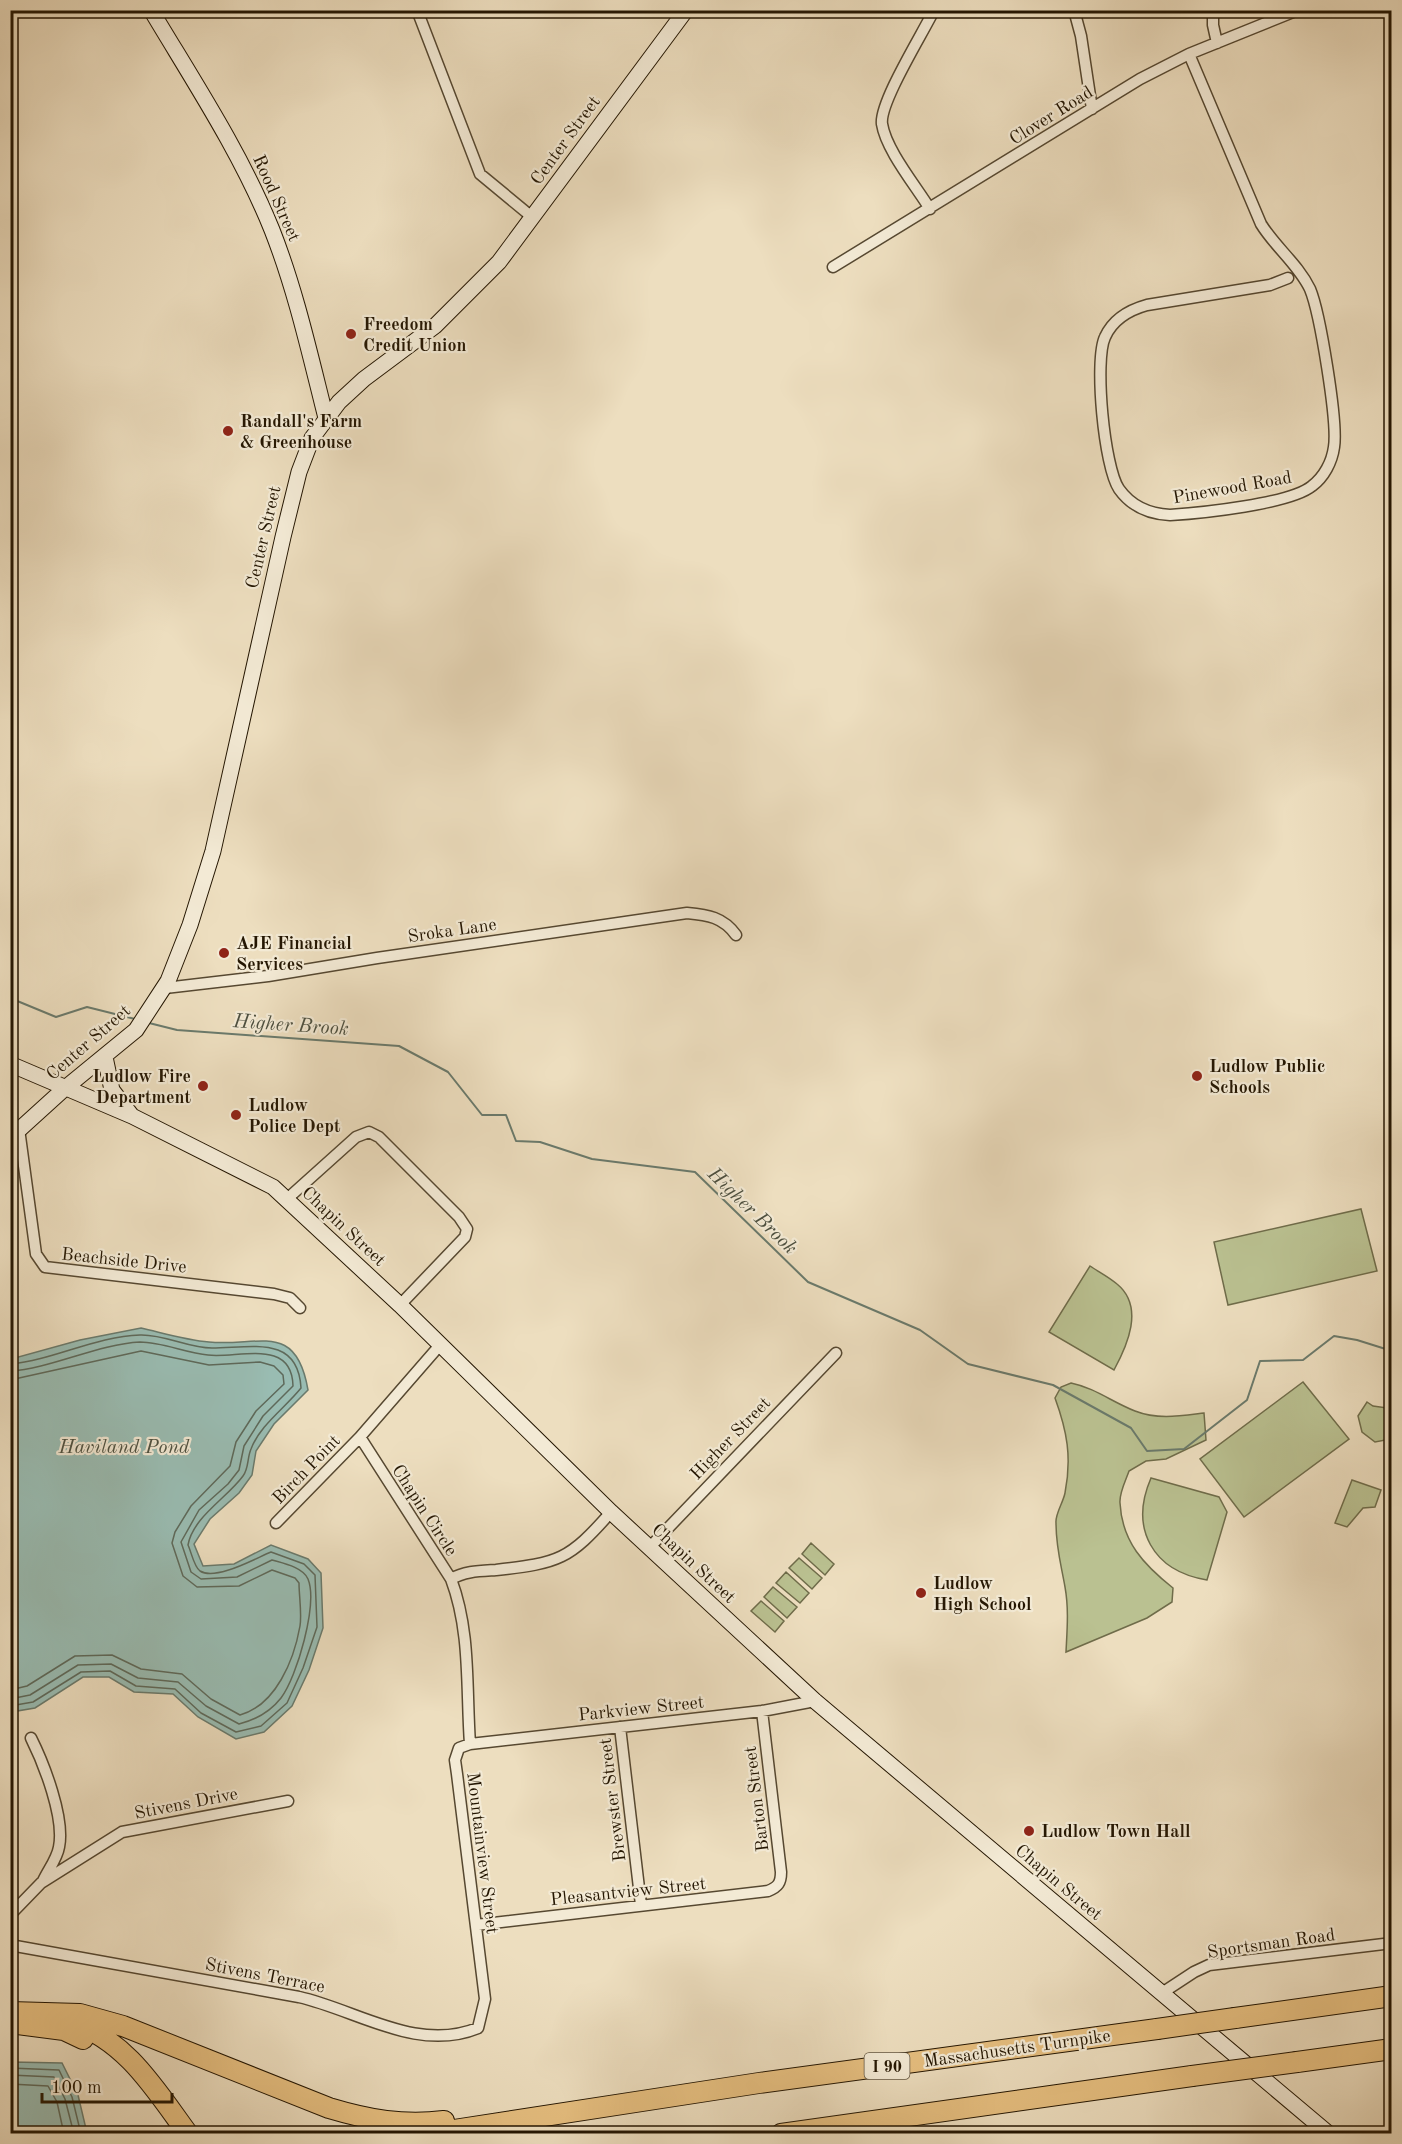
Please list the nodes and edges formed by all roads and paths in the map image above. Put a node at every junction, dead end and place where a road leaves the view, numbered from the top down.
1 (151, 10) edge
2 (417, 10) edge
3 (686, 10) edge
4 (934, 10) edge
5 (1074, 10) edge
6 (1213, 10) edge
7 (1298, 10) edge
8 (1217, 43) junction
9 (1189, 54) junction
10 (1092, 109) junction
11 (930, 209) junction
12 (532, 217) junction
13 (833, 267) dead end
14 (1288, 278) dead end
15 (326, 418) junction
16 (736, 935) dead end
17 (165, 988) junction
18 (105, 1057) junction
19 (10, 1064) edge
20 (64, 1089) junction
21 (132, 1116) junction
22 (15, 1134) edge
23 (287, 1199) junction
24 (400, 1305) junction
25 (300, 1308) dead end
26 (440, 1345) junction
27 (836, 1353) dead end
28 (360, 1437) junction
29 (611, 1512) junction
30 (276, 1523) dead end
31 (649, 1548) junction
32 (451, 1579) junction
33 (815, 1701) junction
34 (762, 1711) junction
35 (620, 1727) junction
36 (32, 1738) dead end
37 (470, 1744) junction
38 (288, 1801) dead end
39 (780, 1882) joint
40 (41, 1883) junction
41 (641, 1905) junction
42 (10, 1915) edge
43 (476, 1924) junction
44 (1392, 1943) edge
45 (10, 1945) edge
46 (1162, 1994) junction
47 (1392, 1996) edge
48 (485, 1998) joint
49 (10, 2013) edge
50 (10, 2023) edge
51 (1392, 2049) edge
52 (991, 2104) junction
53 (617, 2105) junction
54 (175, 2133) edge
55 (188, 2133) edge
56 (428, 2133) edge
57 (781, 2133) edge
58 (841, 2133) edge
59 (1329, 2133) edge

1 - 15 main road, Rood Street
2 - 12 street
3 - 12 main road, Center Street
4 - 11 street
5 - 10 street
6 - 8 street
7 - 8 street, Clover Road
8 - 9 street, Clover Road
9 - 10 street, Clover Road
9 - 14 street, Pinewood Road
10 - 11 street, Clover Road
11 - 13 street, Clover Road
12 - 15 main road, Center Street
15 - 17 main road, Center Street
16 - 17 street, Sroka Lane
17 - 18 main road, Center Street
18 - 20 main road, Center Street
18 - 21 main road
19 - 20 main road, Chapin Street
20 - 21 main road, Chapin Street
20 - 22 main road, Center Street
21 - 23 main road, Chapin Street
22 - 25 street, Beachside Drive
23 - 24 main road, Chapin Street
23 - 24 street
24 - 26 main road, Chapin Street
26 - 28 street
26 - 29 main road, Chapin Street
27 - 31 street, Higher Street
28 - 30 street, Birch Point
28 - 32 street, Chapin Circle
29 - 31 main road, Chapin Street
29 - 32 street, Chapin Circle
31 - 33 main road, Chapin Street
32 - 37 street
33 - 34 street, Parkview Street
33 - 46 main road, Chapin Street
34 - 35 street, Parkview Street
34 - 39 street, Barton Street
35 - 37 street, Parkview Street
35 - 41 street, Brewster Street
36 - 40 street
37 - 43 street, Mountainview Street
38 - 40 street, Stivens Drive
39 - 41 street, Pleasantview Street
40 - 42 street, Stivens Drive
41 - 43 street, Pleasantview Street
43 - 48 street, Mountainview Street
44 - 46 street, Sportsman Road
45 - 48 street, Stivens Terrace
46 - 59 main road, Chapin Street
47 - 53 highway, Massachusetts Turnpike / I 90, bridge
49 - 53 highway
49 - 55 highway
50 - 54 highway
51 - 52 highway, bridge
52 - 57 highway
52 - 58 highway
53 - 56 highway, Massachusetts Turnpike / I 90

